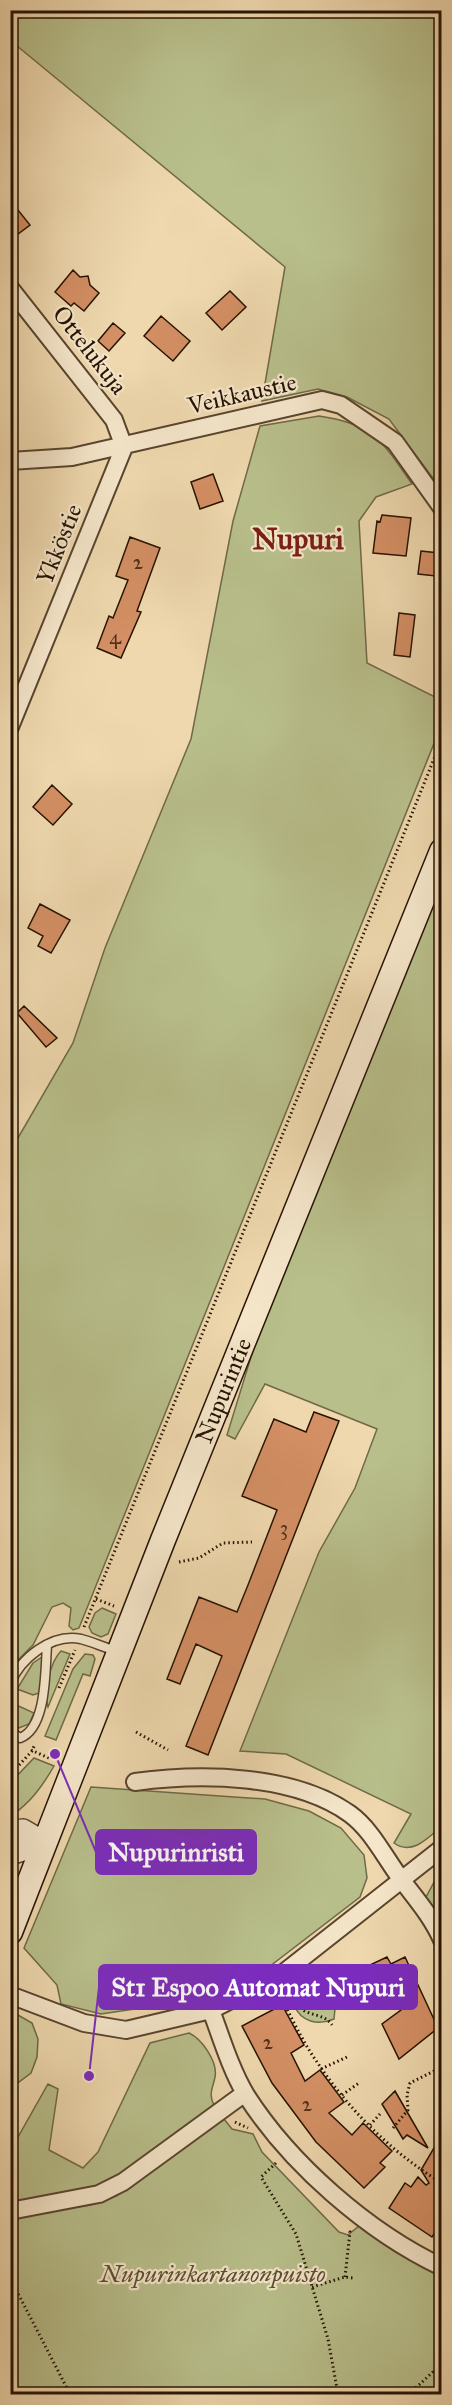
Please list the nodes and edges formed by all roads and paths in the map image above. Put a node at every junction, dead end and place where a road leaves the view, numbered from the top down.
1 (10, 288) edge
2 (124, 447) junction
3 (10, 461) edge
4 (441, 508) edge
5 (10, 727) edge
6 (441, 739) edge
7 (441, 851) edge
8 (252, 1542) dead end
9 (179, 1562) dead end
10 (79, 1639) junction
11 (47, 1646) junction
12 (120, 1653) junction
13 (10, 1684) edge
14 (58, 1690) dead end
15 (10, 1731) edge
16 (136, 1732) dead end
17 (37, 1741) dead end
18 (168, 1750) dead end
19 (32, 1751) junction
20 (56, 1754) dead end
21 (10, 1775) edge
22 (135, 1782) dead end
23 (10, 1832) edge
24 (45, 1843) junction
25 (441, 1848) edge
26 (10, 1854) edge
27 (401, 1879) junction
28 (10, 1932) edge
29 (441, 1940) edge
30 (277, 1990) dead end
31 (10, 1995) edge
32 (287, 2009) junction
33 (211, 2010) junction
34 (332, 2025) dead end
35 (347, 2057) dead end
36 (441, 2067) edge
37 (321, 2069) junction
38 (359, 2083) dead end
39 (245, 2093) junction
40 (342, 2096) junction
41 (380, 2114) dead end
42 (370, 2126) junction
43 (393, 2128) dead end
44 (277, 2162) dead end
45 (441, 2183) edge
46 (10, 2211) edge
47 (350, 2232) dead end
48 (441, 2267) edge
49 (345, 2277) junction
50 (10, 2278) edge
51 (353, 2278) dead end
52 (312, 2287) junction
53 (441, 2359) edge
54 (434, 2371) junction
55 (437, 2380) dead end
56 (70, 2394) edge
57 (338, 2394) edge
58 (409, 2394) edge

1 - 2 street, Ottelukuja
2 - 3 street, Veikkaustie
2 - 4 street, Veikkaustie
2 - 5 street, Ykköstie
6 - 10 path
7 - 12 main road, Nupurintie
8 - 9 path
10 - 11 lane
10 - 12 lane
10 - 14 path
11 - 13 lane
11 - 15 lane
12 - 24 main road, Nupurintie
16 - 18 path
17 - 19 path
19 - 20 path
19 - 21 path
22 - 27 street
23 - 24 street
24 - 26 street
24 - 28 main road, Nupurintie
25 - 27 street
27 - 29 street
27 - 33 street
30 - 32 path
31 - 33 street
32 - 34 path
32 - 37 path
33 - 39 street
35 - 37 path
36 - 43 path
37 - 40 path
38 - 40 path
39 - 46 street
39 - 48 street
40 - 42 path
41 - 42 path
42 - 45 path
44 - 52 path
47 - 49 path
49 - 51 path
49 - 52 path
50 - 56 path
52 - 57 path
53 - 54 path
54 - 55 path
54 - 58 path

